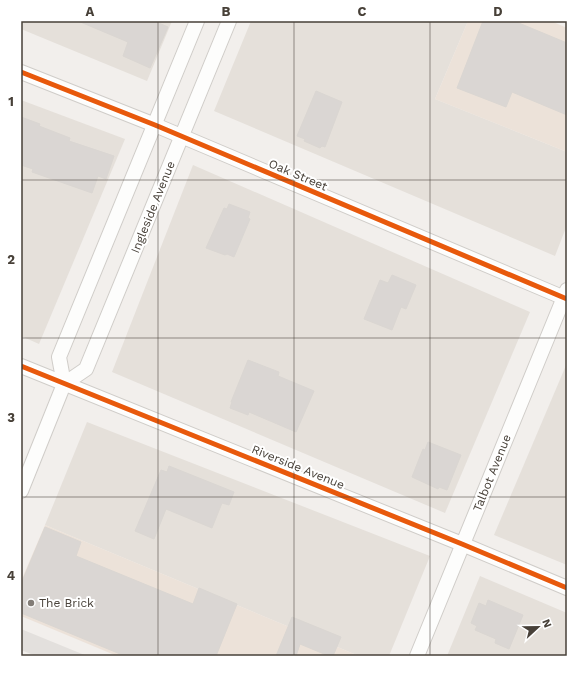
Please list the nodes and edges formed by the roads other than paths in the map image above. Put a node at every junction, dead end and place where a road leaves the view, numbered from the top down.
1 (197, 21) edge
2 (229, 21) edge
3 (21, 72) edge
4 (155, 125) junction
5 (182, 136) junction
6 (566, 296) edge
7 (21, 366) edge
8 (64, 384) junction
9 (21, 491) edge
10 (462, 544) junction
11 (567, 588) edge
12 (417, 656) edge

1 - 4 street
2 - 5 street, Ingleside Avenue
3 - 4 street, Oak Street
4 - 5 street, Oak Street
4 - 8 street
5 - 6 street, Oak Street
5 - 8 street, Ingleside Avenue
6 - 10 street, Talbot Avenue
7 - 8 street, Riverside Avenue
8 - 9 street
8 - 10 street, Riverside Avenue
10 - 11 street, Riverside Avenue
10 - 12 street, Talbot Avenue

